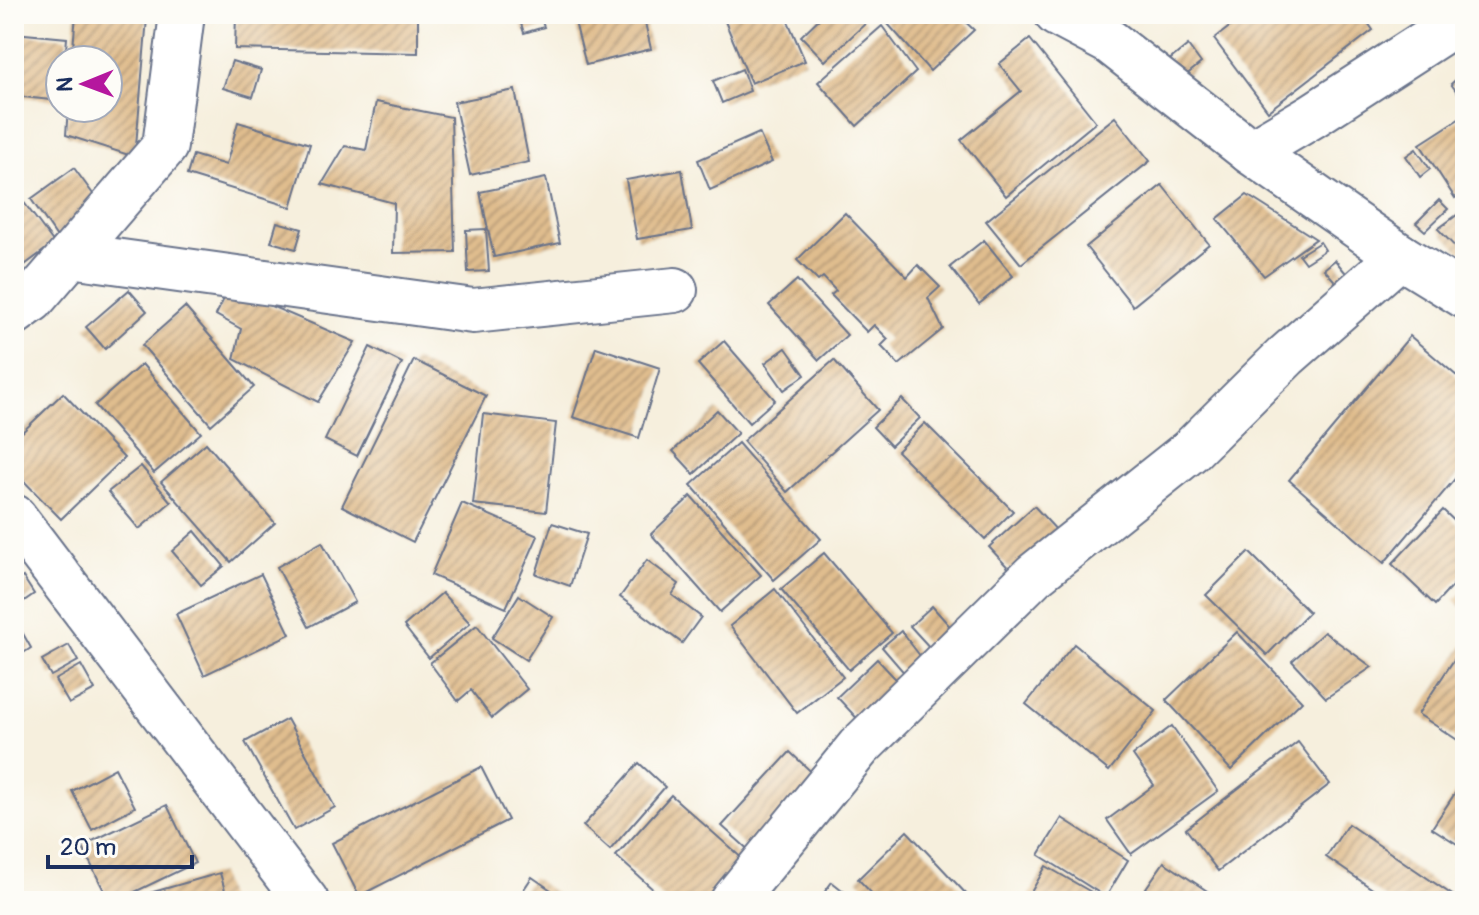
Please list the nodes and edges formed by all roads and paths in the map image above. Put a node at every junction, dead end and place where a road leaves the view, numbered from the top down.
1 (182, 14) edge
2 (1057, 14) edge
3 (1465, 17) edge
4 (1251, 152) junction
5 (71, 255) junction
6 (1400, 256) junction
7 (675, 290) dead end
8 (1465, 296) edge
9 (14, 313) edge
10 (14, 517) edge
11 (306, 901) edge
12 (733, 901) edge

1 - 5 street
2 - 4 street
3 - 4 street
4 - 6 street
5 - 7 street
5 - 9 street
6 - 8 street
6 - 12 street
10 - 11 street

